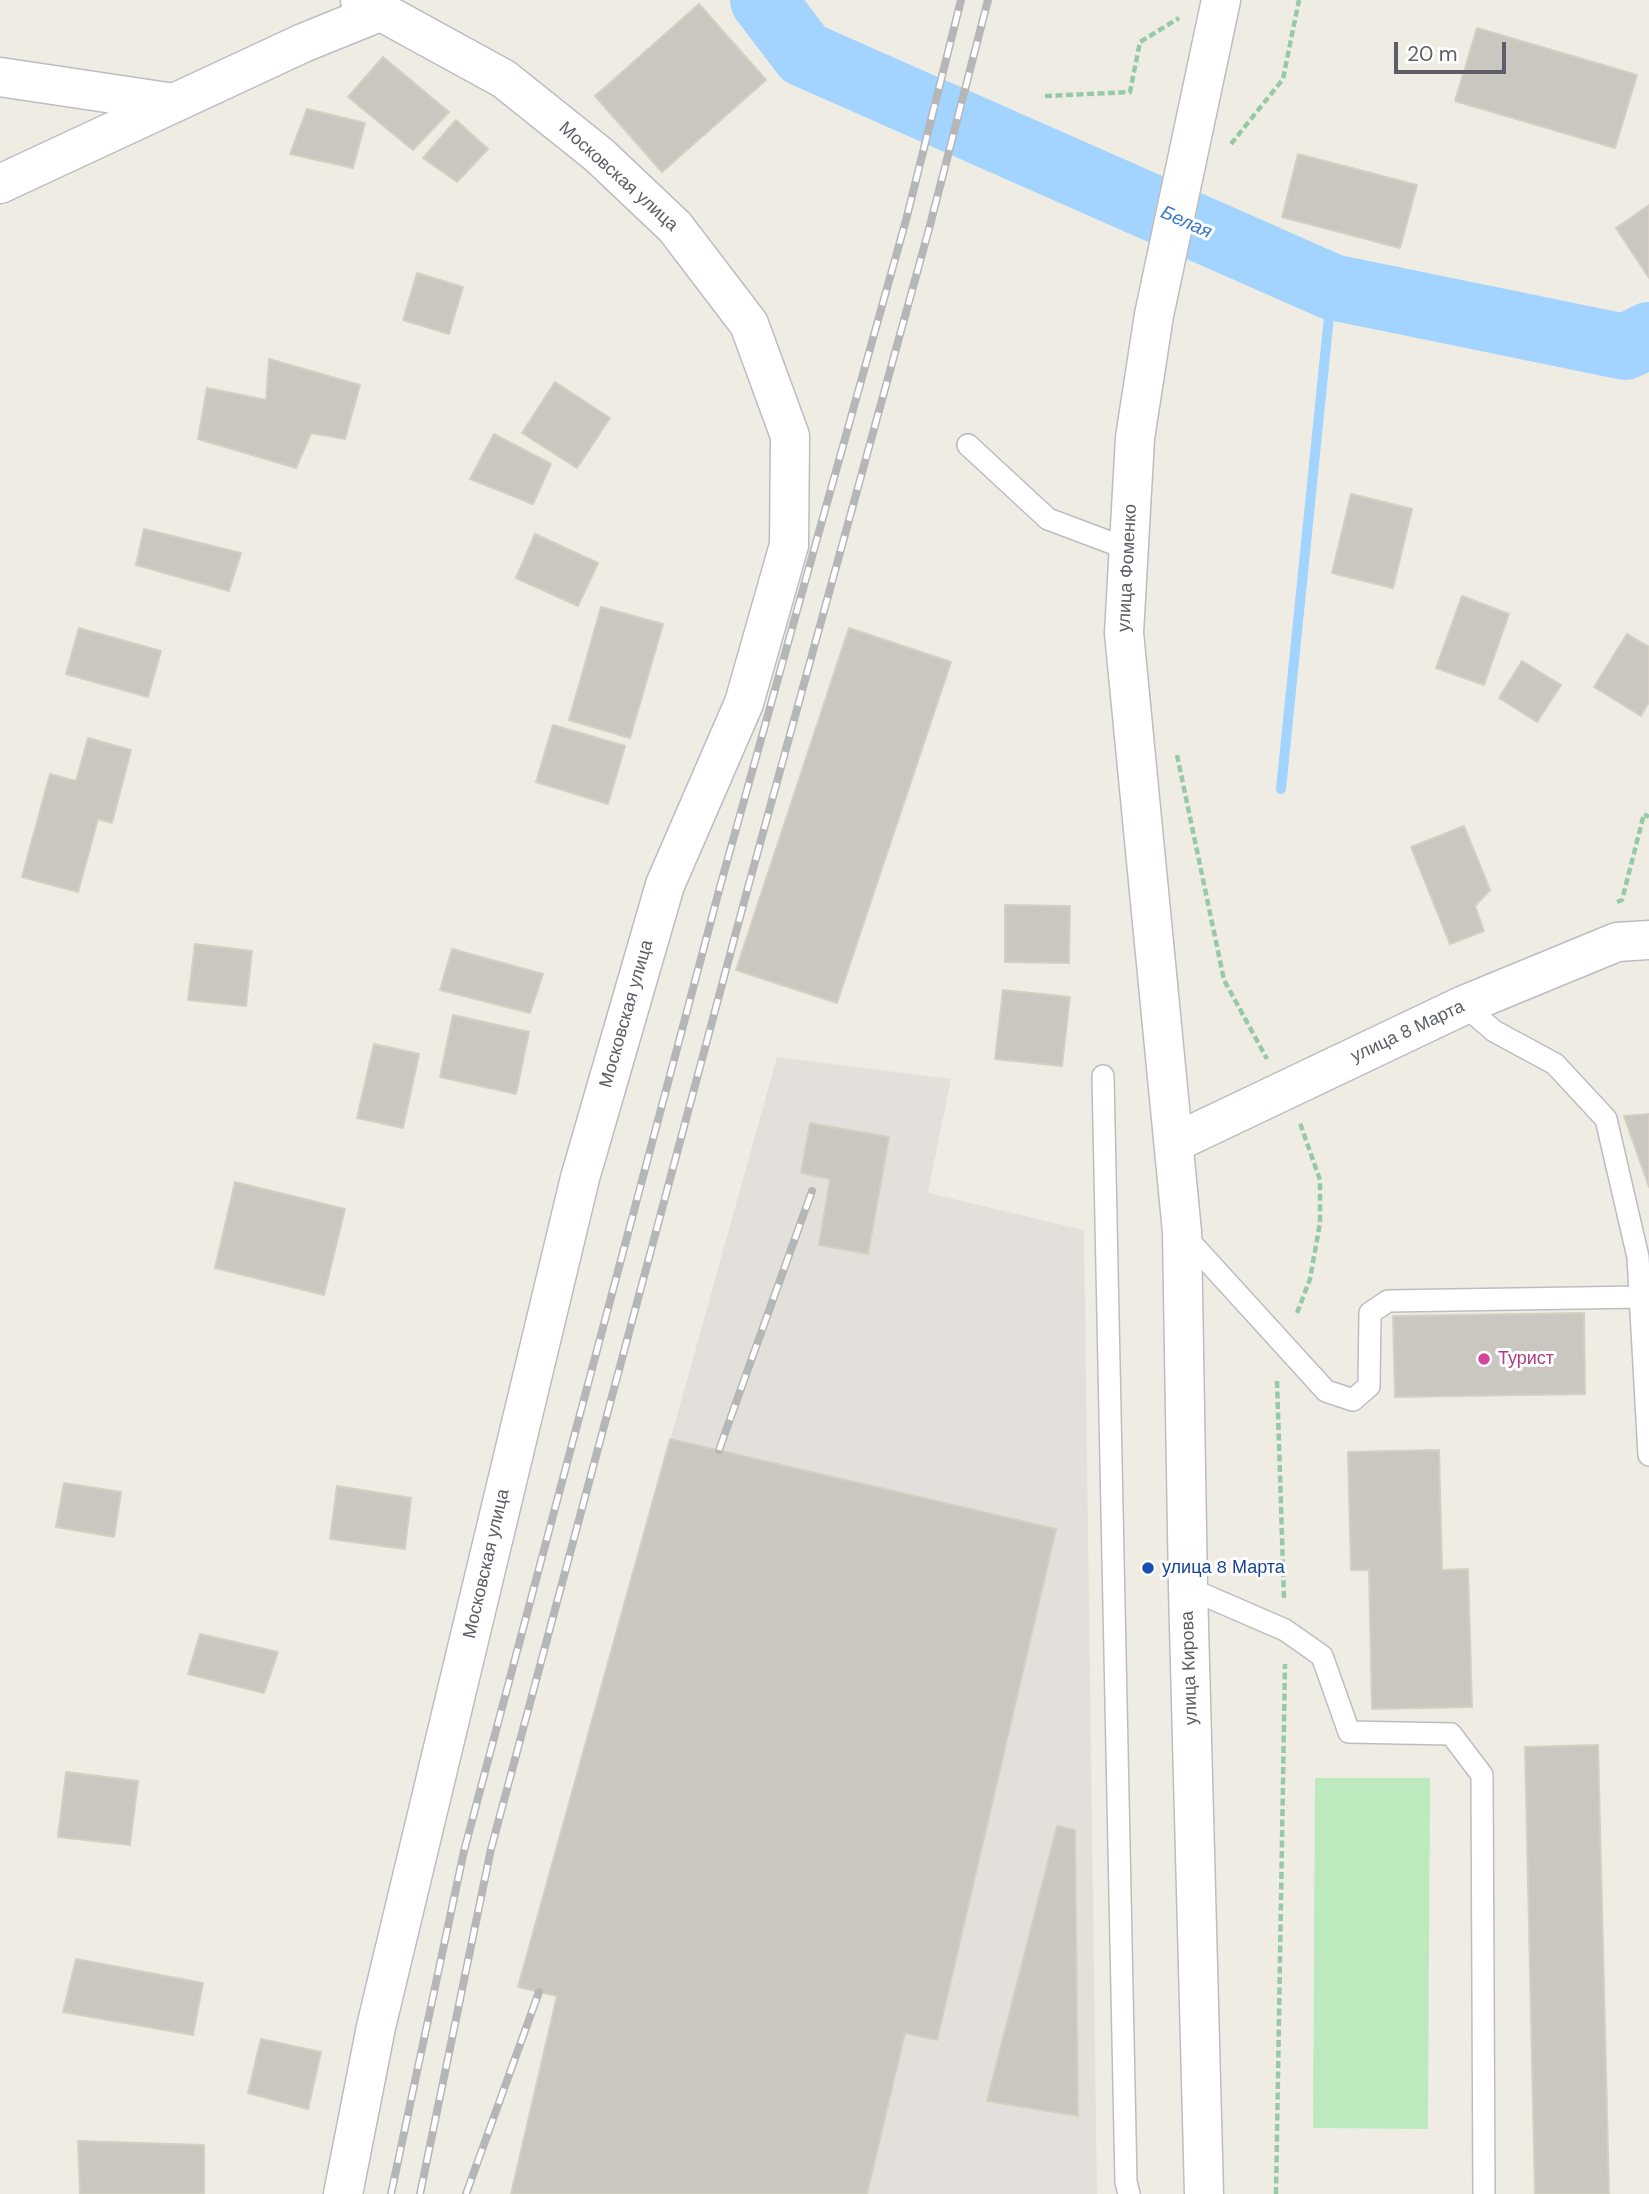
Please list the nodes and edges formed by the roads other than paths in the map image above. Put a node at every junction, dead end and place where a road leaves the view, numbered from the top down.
1 (1221, 0) edge
2 (371, 6) edge
3 (0, 77) edge
4 (174, 103) junction
5 (0, 184) edge
6 (968, 444) dead end
7 (1128, 549) junction
8 (1649, 940) edge
9 (1464, 1005) junction
10 (1103, 1076) dead end
11 (1174, 1143) junction
12 (1182, 1232) junction
13 (1640, 1297) junction
14 (1649, 1455) edge
15 (1188, 1588) junction
16 (343, 2194) edge
17 (1129, 2194) edge
18 (1204, 2194) edge
19 (1485, 2194) edge

1 - 7 street, улица Фоменко
2 - 4 street, Московская улица
2 - 16 street, Московская улица
3 - 4 street
4 - 5 street, Московская улица
6 - 7 lane
7 - 11 street, улица Фоменко
8 - 9 street, улица 8 Марта
9 - 11 street, улица 8 Марта
9 - 13 lane
10 - 17 lane
11 - 12 street, улица Кирова
12 - 13 lane
12 - 15 street, улица Кирова
13 - 14 lane
15 - 18 street, улица Кирова
15 - 19 lane

